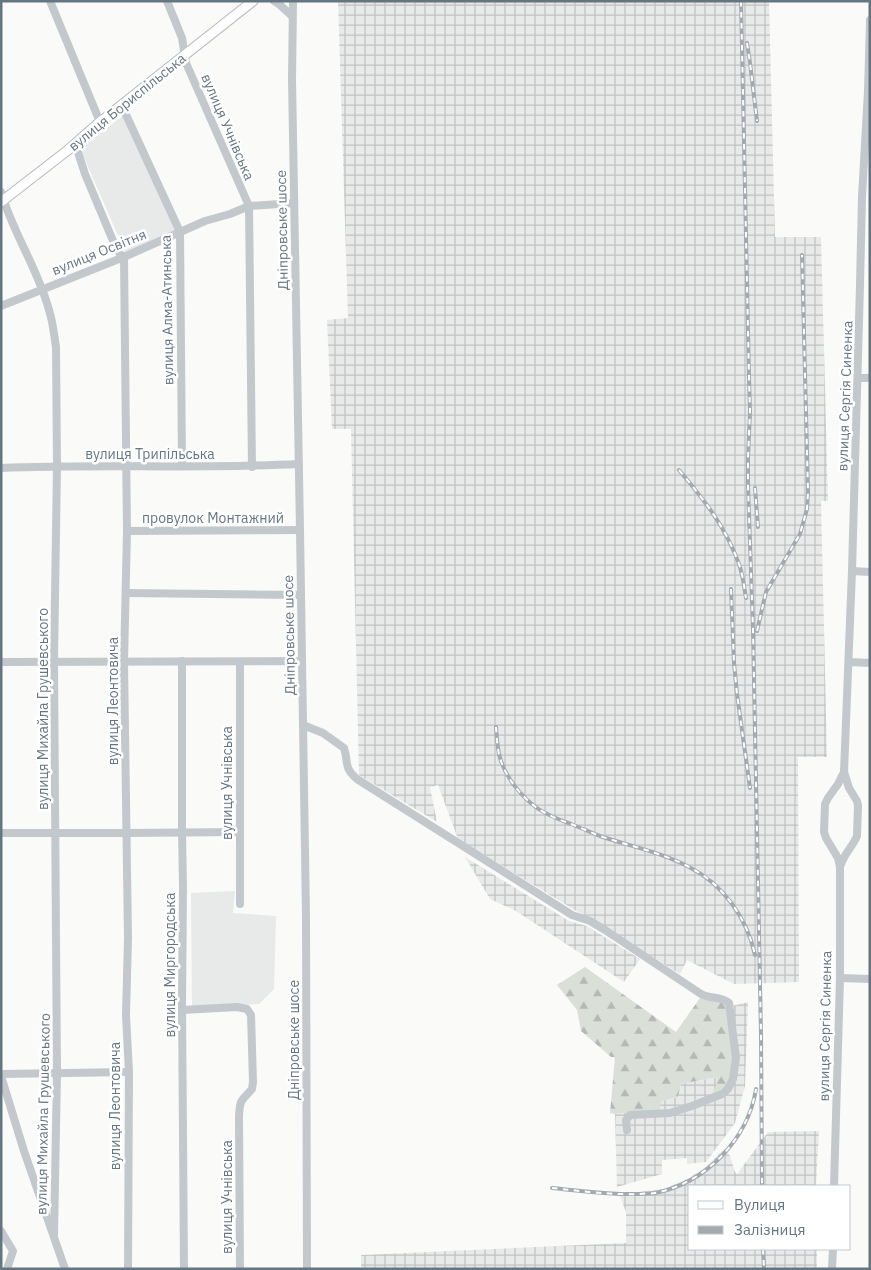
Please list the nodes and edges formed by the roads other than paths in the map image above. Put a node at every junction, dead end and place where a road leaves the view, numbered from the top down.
1 (50, 1) edge
2 (167, 1) edge
3 (252, 1) edge
4 (274, 1) edge
5 (293, 1) edge
6 (292, 16) junction
7 (870, 20) edge
8 (185, 54) junction
9 (869, 91) edge
10 (122, 106) junction
11 (100, 122) junction
12 (75, 144) junction
13 (2, 198) edge
14 (294, 203) junction
15 (249, 206) junction
16 (180, 232) junction
17 (124, 257) junction
18 (860, 286) junction
19 (870, 286) edge
20 (42, 289) junction
21 (1, 306) edge
22 (858, 378) junction
23 (870, 378) edge
24 (299, 464) junction
25 (57, 466) junction
26 (126, 466) junction
27 (182, 466) junction
28 (252, 467) junction
29 (1, 468) edge
30 (300, 530) junction
31 (127, 531) junction
32 (852, 571) junction
33 (870, 572) edge
34 (126, 592) junction
35 (301, 595) junction
36 (182, 661) junction
37 (302, 661) junction
38 (1, 662) edge
39 (54, 662) junction
40 (124, 662) junction
41 (240, 662) junction
42 (849, 662) junction
43 (870, 662) edge
44 (303, 725) junction
45 (844, 772) junction
46 (182, 832) junction
47 (239, 832) junction
48 (1, 833) edge
49 (56, 833) junction
50 (126, 833) junction
51 (840, 867) junction
52 (240, 904) dead end
53 (840, 978) junction
54 (870, 979) edge
55 (182, 1010) junction
56 (129, 1072) junction
57 (57, 1074) junction
58 (1, 1075) edge
59 (626, 1130) dead end
60 (834, 1185) edge
61 (1, 1231) edge
62 (54, 1236) junction
63 (833, 1250) edge
64 (7, 1269) edge
65 (65, 1269) edge
66 (128, 1269) edge
67 (184, 1269) edge
68 (240, 1269) edge
69 (308, 1269) edge
70 (832, 1269) edge

1 - 11 street
2 - 8 street, вулиця Учнівська
3 - 8 main road, вулиця Бориспільська
4 - 6 street
5 - 6 street, Дніпровське шосе
6 - 14 street, Дніпровське шосе
7 - 9 street, вулиця Сергія Синенка
8 - 10 main road, вулиця Бориспільська
8 - 15 street, вулиця Учнівська
9 - 18 street, вулиця Сергія Синенка
10 - 11 main road, вулиця Бориспільська
10 - 16 street, вулиця Алма-Атинська
11 - 12 main road, вулиця Бориспільська
12 - 13 main road, вулиця Бориспільська
12 - 17 street
13 - 20 street, вулиця Михайла Грушевського
14 - 15 street, вулиця Освітня
14 - 24 street, Дніпровське шосе
15 - 16 street, вулиця Освітня
15 - 28 street
16 - 17 street, вулиця Освітня
16 - 27 street, вулиця Алма-Атинська
17 - 20 street, вулиця Освітня
17 - 26 street, вулиця Леонтовича
18 - 19 street
18 - 22 street, вулиця Сергія Синенка
20 - 21 street, вулиця Освітня
20 - 25 street, вулиця Михайла Грушевського
22 - 23 street
22 - 32 street, вулиця Сергія Синенка
24 - 28 street, вулиця Трипільська
24 - 30 street, Дніпровське шосе
25 - 26 street, вулиця Трипільська
25 - 29 street, вулиця Трипільська
25 - 39 street, вулиця Михайла Грушевського
26 - 27 street, вулиця Трипільська
26 - 31 street, вулиця Леонтовича
27 - 28 street, вулиця Трипільська
30 - 31 street, провулок Монтажний
30 - 35 street, Дніпровське шосе
31 - 34 street, вулиця Леонтовича
32 - 33 street
32 - 42 street, вулиця Сергія Синенка
34 - 35 street
34 - 40 street, вулиця Леонтовича
35 - 37 street, Дніпровське шосе
36 - 40 street
36 - 41 street
36 - 46 street, вулиця Миргородська
37 - 41 street
37 - 44 street, Дніпровське шосе
38 - 39 street
39 - 40 street
39 - 49 street, вулиця Михайла Грушевського
40 - 50 street, вулиця Леонтовича
41 - 47 street, вулиця Учнівська
42 - 43 street
42 - 45 street, вулиця Сергія Синенка
44 - 59 street
44 - 69 street, Дніпровське шосе
45 - 51 street, вулиця Сергія Синенка
45 - 51 street, вулиця Сергія Синенка
46 - 47 street
46 - 50 street
46 - 55 street, вулиця Миргородська
47 - 52 street, вулиця Учнівська
48 - 49 street
49 - 50 street
49 - 57 street, вулиця Михайла Грушевського
50 - 56 street, вулиця Леонтовича
51 - 53 street, вулиця Сергія Синенка
53 - 54 street
53 - 60 street, вулиця Сергія Синенка
55 - 67 street, вулиця Миргородська
55 - 68 street, вулиця Учнівська
56 - 57 street
56 - 66 street, вулиця Леонтовича
57 - 58 street
57 - 62 street, вулиця Михайла Грушевського
58 - 62 street
61 - 64 street
62 - 65 street
63 - 70 street

